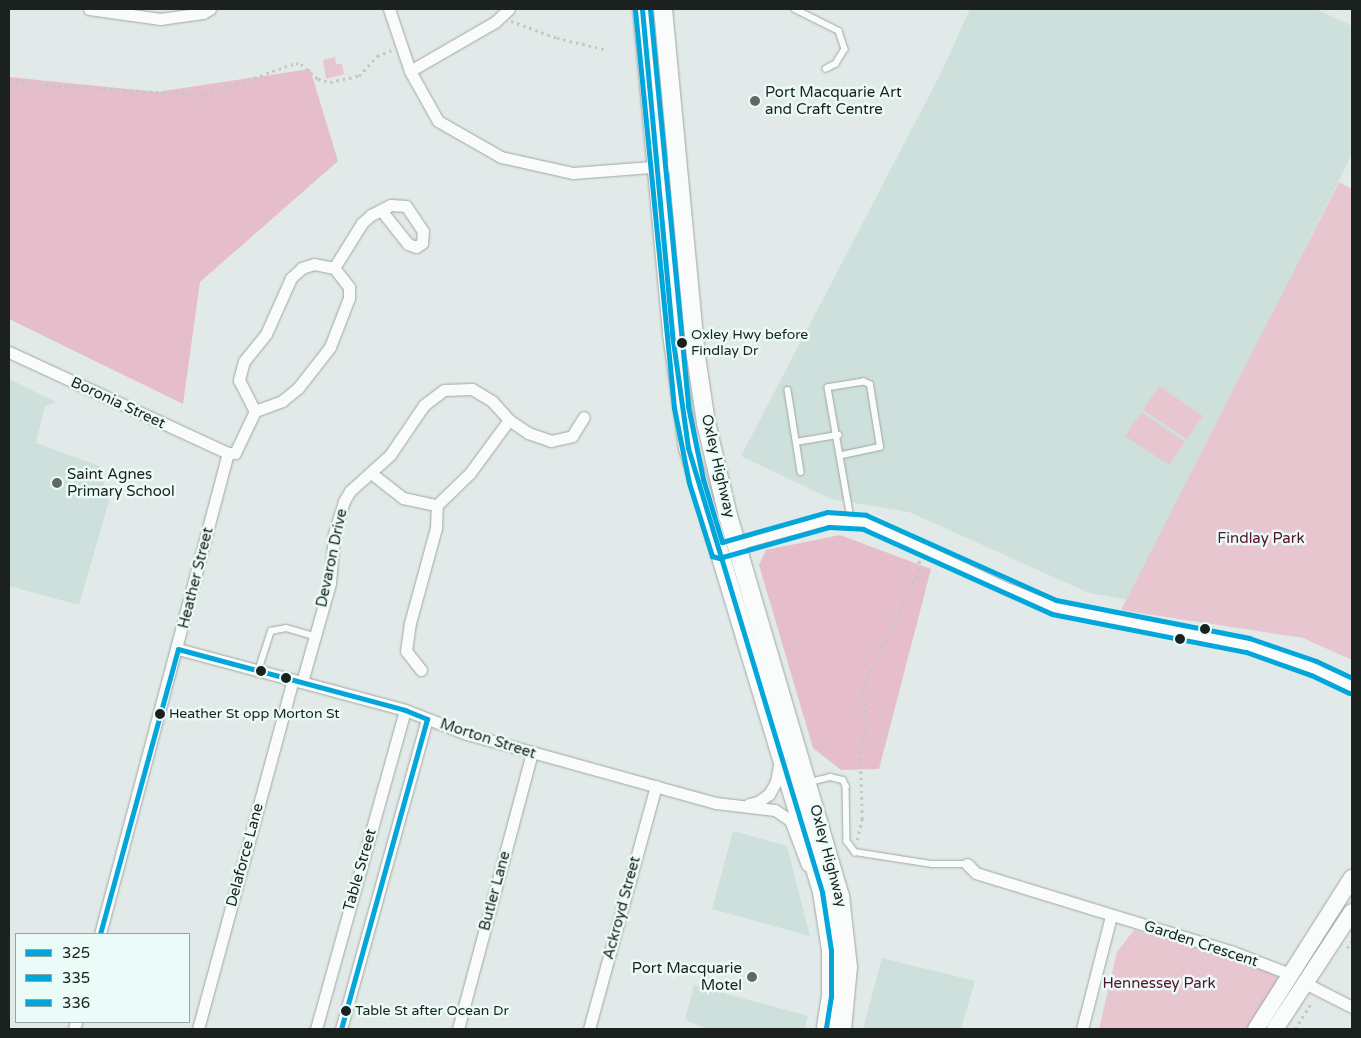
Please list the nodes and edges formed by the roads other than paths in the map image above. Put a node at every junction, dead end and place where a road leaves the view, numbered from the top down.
1 (89, 9) edge
2 (210, 9) edge
3 (389, 9) edge
4 (509, 9) edge
5 (642, 9) edge
6 (664, 9) edge
7 (796, 9) edge
8 (826, 69) dead end
9 (410, 71) junction
10 (678, 165) junction
11 (655, 167) junction
12 (381, 210) dead end
13 (334, 268) junction
14 (9, 352) edge
15 (788, 390) dead end
16 (255, 411) junction
17 (584, 417) dead end
18 (509, 420) junction
19 (838, 436) junction
20 (796, 442) junction
21 (228, 453) junction
22 (842, 455) junction
23 (800, 472) dead end
24 (371, 473) junction
25 (436, 505) junction
26 (851, 519) junction
27 (737, 544) junction
28 (717, 551) junction
29 (314, 636) junction
30 (178, 649) junction
31 (421, 670) dead end
32 (258, 671) junction
33 (298, 681) junction
34 (1352, 686) edge
35 (405, 710) junction
36 (428, 719) junction
37 (532, 753) junction
38 (781, 756) junction
39 (808, 782) junction
40 (656, 786) junction
41 (742, 805) junction
42 (967, 864) joint
43 (815, 871) junction
44 (1352, 878) edge
45 (1352, 912) edge
46 (1111, 916) junction
47 (100, 933) edge
48 (1290, 974) junction
49 (1305, 983) junction
50 (1352, 1007) edge
51 (198, 1029) edge
52 (316, 1029) edge
53 (341, 1029) edge
54 (458, 1029) edge
55 (589, 1029) edge
56 (826, 1029) edge
57 (842, 1029) edge
58 (1082, 1029) edge
59 (1256, 1029) edge
60 (1275, 1029) edge

1 - 2 street
3 - 9 street
4 - 9 street
5 - 11 main road, Oxley Highway
6 - 10 main road, Oxley Highway
7 - 8 lane
9 - 11 street
10 - 11 street
10 - 27 main road, Oxley Highway
11 - 28 main road, Oxley Highway
12 - 13 street
13 - 16 street
13 - 16 street
14 - 21 street, Boronia Street
15 - 20 lane
16 - 21 street
17 - 18 street, Devaron Drive
18 - 24 street, Devaron Drive
18 - 25 street
19 - 20 lane
19 - 22 lane
19 - 22 lane
20 - 23 lane
21 - 30 street, Heather Street
22 - 26 lane
24 - 25 street
24 - 29 street, Devaron Drive
25 - 31 street
26 - 27 street
26 - 34 street
27 - 28 main road
27 - 39 main road, Oxley Highway
28 - 38 main road, Oxley Highway
29 - 32 lane
29 - 33 street, Devaron Drive
30 - 32 street, Morton Street
30 - 47 street, Heather Street
32 - 33 street, Morton Street
33 - 35 street, Morton Street
33 - 51 street, Delaforce Lane
35 - 36 street, Morton Street
35 - 52 street, Table Street
36 - 37 street, Morton Street
36 - 53 street, Table Street
37 - 40 street, Morton Street
37 - 54 street, Butler Lane
38 - 41 street, Morton Street
38 - 43 main road, Oxley Highway
39 - 42 lane
39 - 57 main road, Oxley Highway
40 - 41 street, Morton Street
40 - 55 street, Ackroyd Street
41 - 43 street, Morton Street
42 - 46 street, Garden Crescent
43 - 56 main road, Oxley Highway
44 - 48 main road
45 - 49 main road
46 - 48 street, Garden Crescent
46 - 58 street
48 - 59 main road
49 - 50 street
49 - 60 main road

